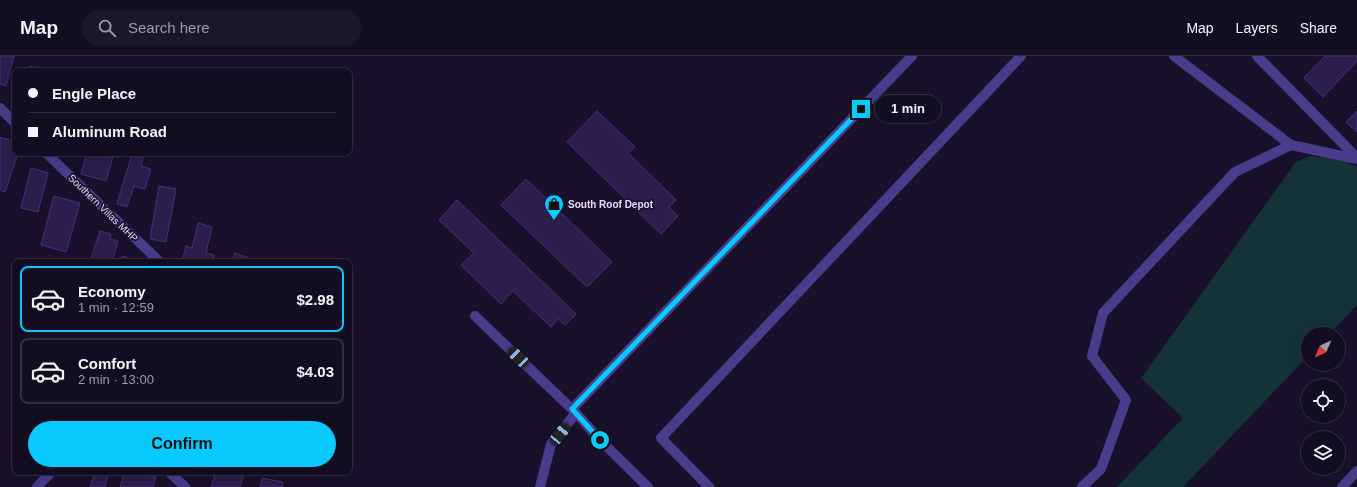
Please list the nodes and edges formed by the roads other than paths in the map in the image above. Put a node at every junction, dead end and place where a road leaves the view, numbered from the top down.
1 (912, 56) edge
2 (1021, 56) edge
3 (1174, 56) edge
4 (1257, 56) edge
5 (0, 108) edge
6 (12, 120) edge
7 (1291, 145) junction
8 (49, 156) edge
9 (1357, 159) edge
10 (157, 259) edge
11 (475, 316) dead end
12 (574, 411) junction
13 (1357, 471) edge
14 (48, 475) edge
15 (173, 475) edge
16 (37, 487) edge
17 (185, 487) edge
18 (540, 487) edge
19 (648, 487) edge
20 (709, 487) edge
21 (1082, 487) edge
22 (1342, 487) edge

1 - 12 street
2 - 20 street
3 - 7 street
4 - 9 street
5 - 6 street
7 - 9 street
7 - 21 street
8 - 10 street, Southern Villas MHP
11 - 12 street
12 - 18 street
12 - 19 street
13 - 22 street
14 - 16 street
15 - 17 street

